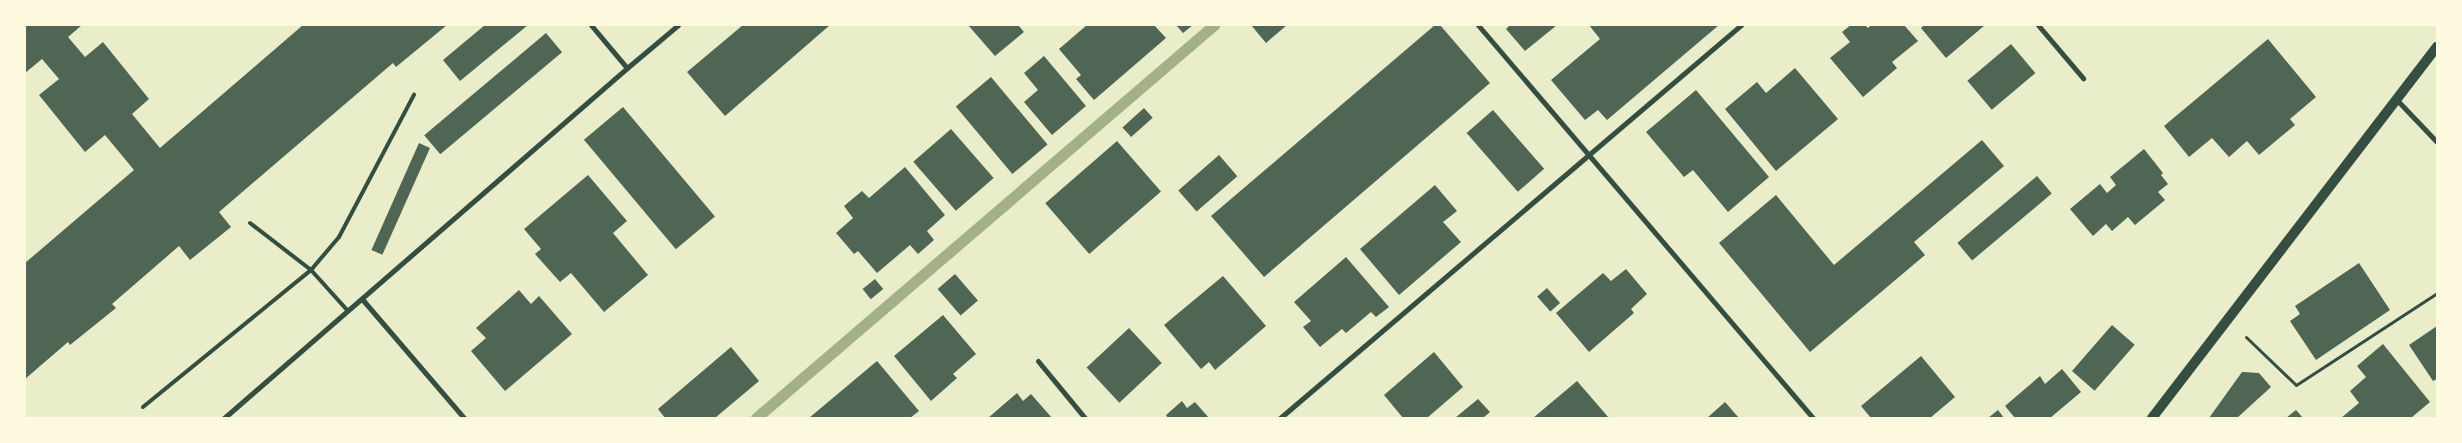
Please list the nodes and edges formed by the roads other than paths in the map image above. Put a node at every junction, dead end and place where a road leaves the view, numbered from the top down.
1 (591, 25) edge
2 (678, 25) edge
3 (1478, 25) edge
4 (1741, 25) edge
5 (2038, 25) edge
6 (2437, 47) edge
7 (627, 68) junction
8 (2083, 78) dead end
9 (414, 95) dead end
10 (2396, 99) junction
11 (2437, 142) edge
12 (1588, 154) junction
13 (250, 223) dead end
14 (311, 270) junction
15 (362, 299) junction
16 (348, 311) junction
17 (1038, 361) dead end
18 (143, 407) dead end
19 (224, 418) edge
20 (464, 418) edge
21 (1085, 418) edge
22 (1280, 418) edge
23 (1813, 418) edge
24 (2152, 418) edge

1 - 7 street
2 - 7 street
3 - 12 street
4 - 12 street
5 - 8 street
6 - 10 main road
7 - 15 street
9 - 14 lane
10 - 11 street
10 - 24 main road
12 - 22 street
12 - 23 street
13 - 14 lane
14 - 16 lane
14 - 18 lane
15 - 16 street
15 - 20 street
16 - 19 street
17 - 21 street

